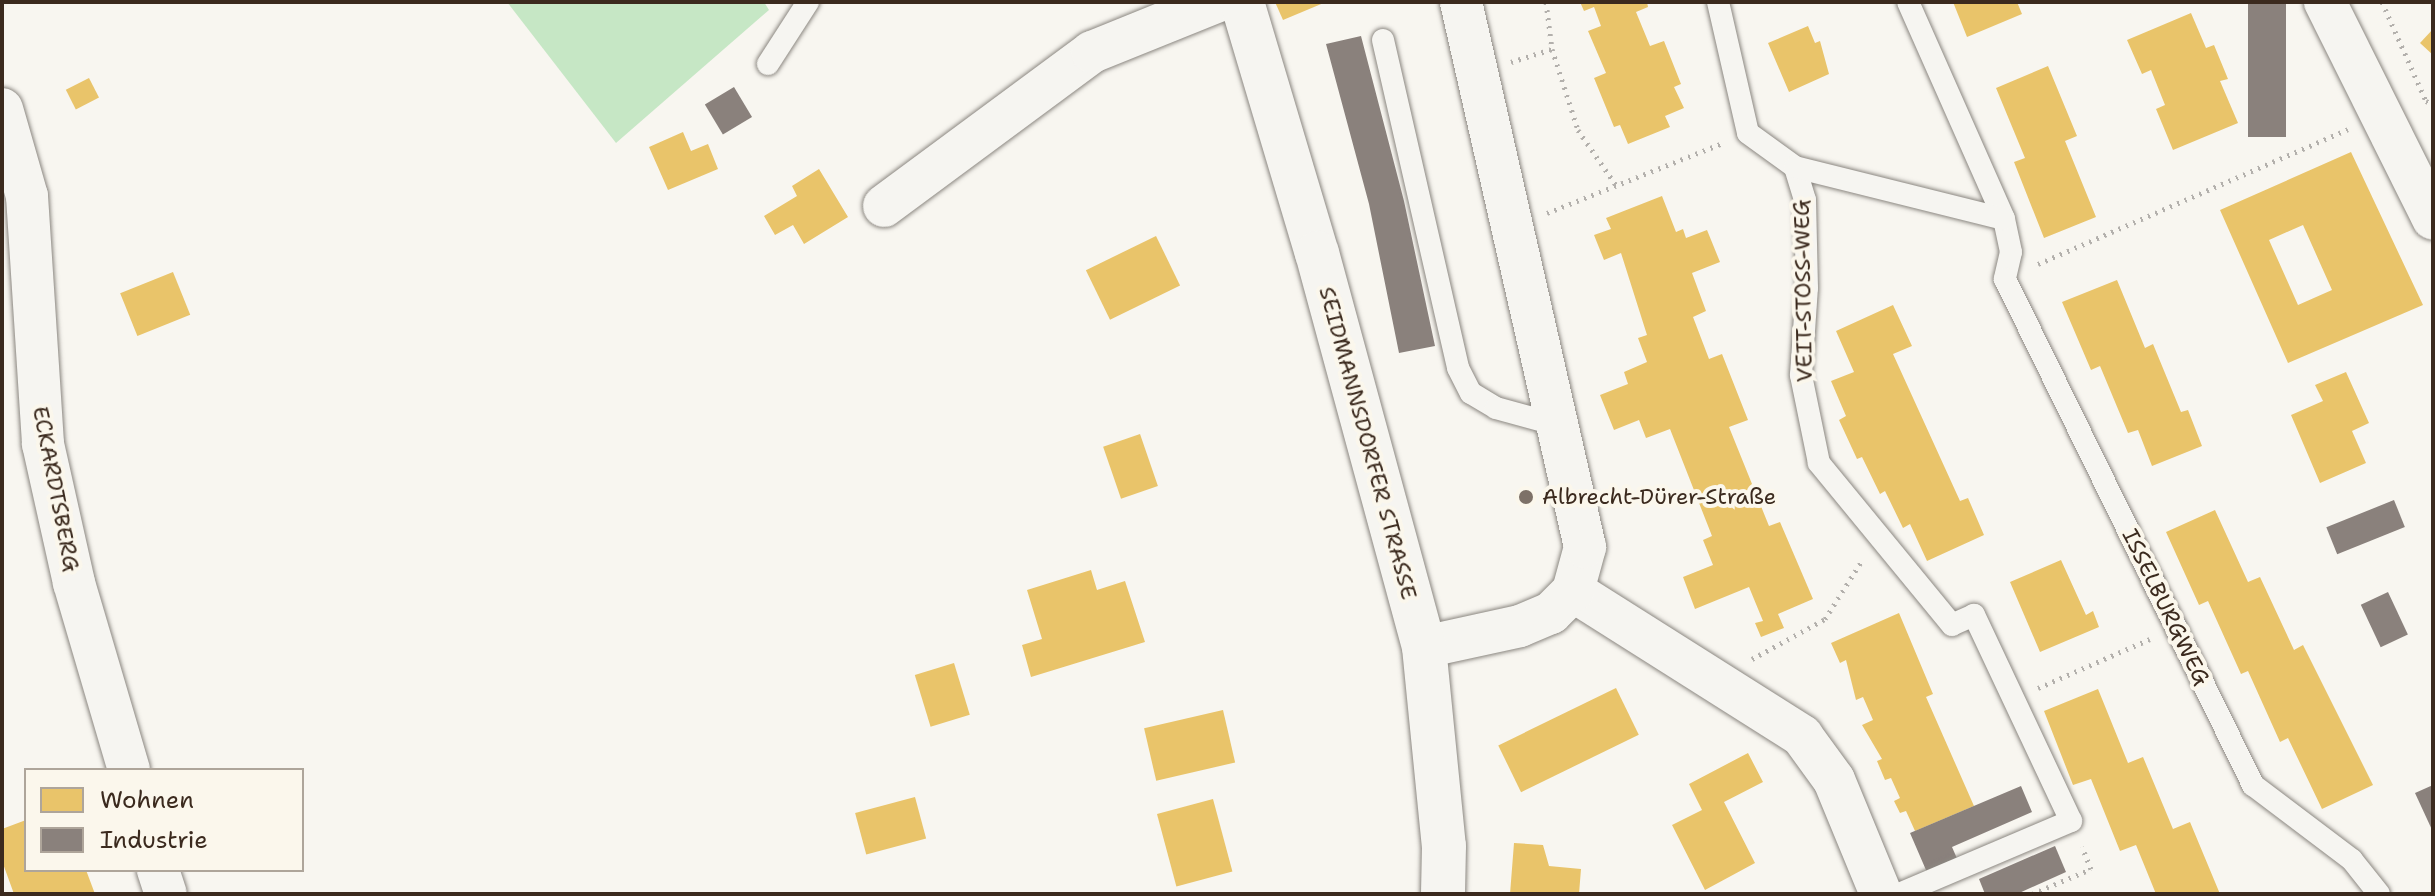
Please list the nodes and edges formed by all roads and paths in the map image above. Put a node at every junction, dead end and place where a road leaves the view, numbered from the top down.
1 (808, 2) edge
2 (1216, 2) edge
3 (1242, 2) edge
4 (1461, 2) edge
5 (1546, 2) edge
6 (1718, 2) edge
7 (1908, 2) edge
8 (2325, 2) edge
9 (2382, 2) edge
10 (1383, 40) dead end
11 (768, 64) dead end
12 (2433, 104) edge
13 (2, 109) edge
14 (1748, 133) junction
15 (2335, 134) dead end
16 (1795, 167) junction
17 (1616, 185) junction
18 (884, 206) dead end
19 (2004, 219) junction
20 (2433, 219) edge
21 (1516, 225) junction
22 (2052, 258) dead end
23 (1558, 425) junction
24 (1873, 534) junction
25 (1573, 591) junction
26 (2176, 628) junction
27 (1424, 647) junction
28 (1717, 679) junction
29 (2015, 697) junction
30 (128, 768) edge
31 (2071, 821) junction
32 (159, 872) edge
33 (166, 894) edge
34 (1443, 894) edge
35 (1881, 894) edge
36 (1899, 894) edge
37 (2032, 894) edge
38 (2379, 894) edge

1 - 11 lane
2 - 18 street
3 - 27 street, SEIDMANNSDORFER STRASSE
4 - 21 street
5 - 17 path
6 - 14 lane
7 - 19 lane
8 - 20 street
9 - 12 path
10 - 23 lane
13 - 30 street, ECKARDTSBERG
14 - 16 lane
14 - 17 path
15 - 22 path
16 - 19 lane, VEIT-STOSS-WEG
16 - 24 lane, VEIT-STOSS-WEG
17 - 21 path
19 - 26 lane, ISSELBURGWEG
21 - 23 street
23 - 25 street
24 - 28 path
24 - 29 lane, VEIT-STOSS-WEG
25 - 27 street
25 - 28 street
26 - 29 path
26 - 38 lane, ISSELBURGWEG
27 - 34 street, SEIDMANNSDORFER STRASSE
28 - 35 street
29 - 31 lane, VEIT-STOSS-WEG
31 - 36 lane
31 - 37 path
32 - 33 street

